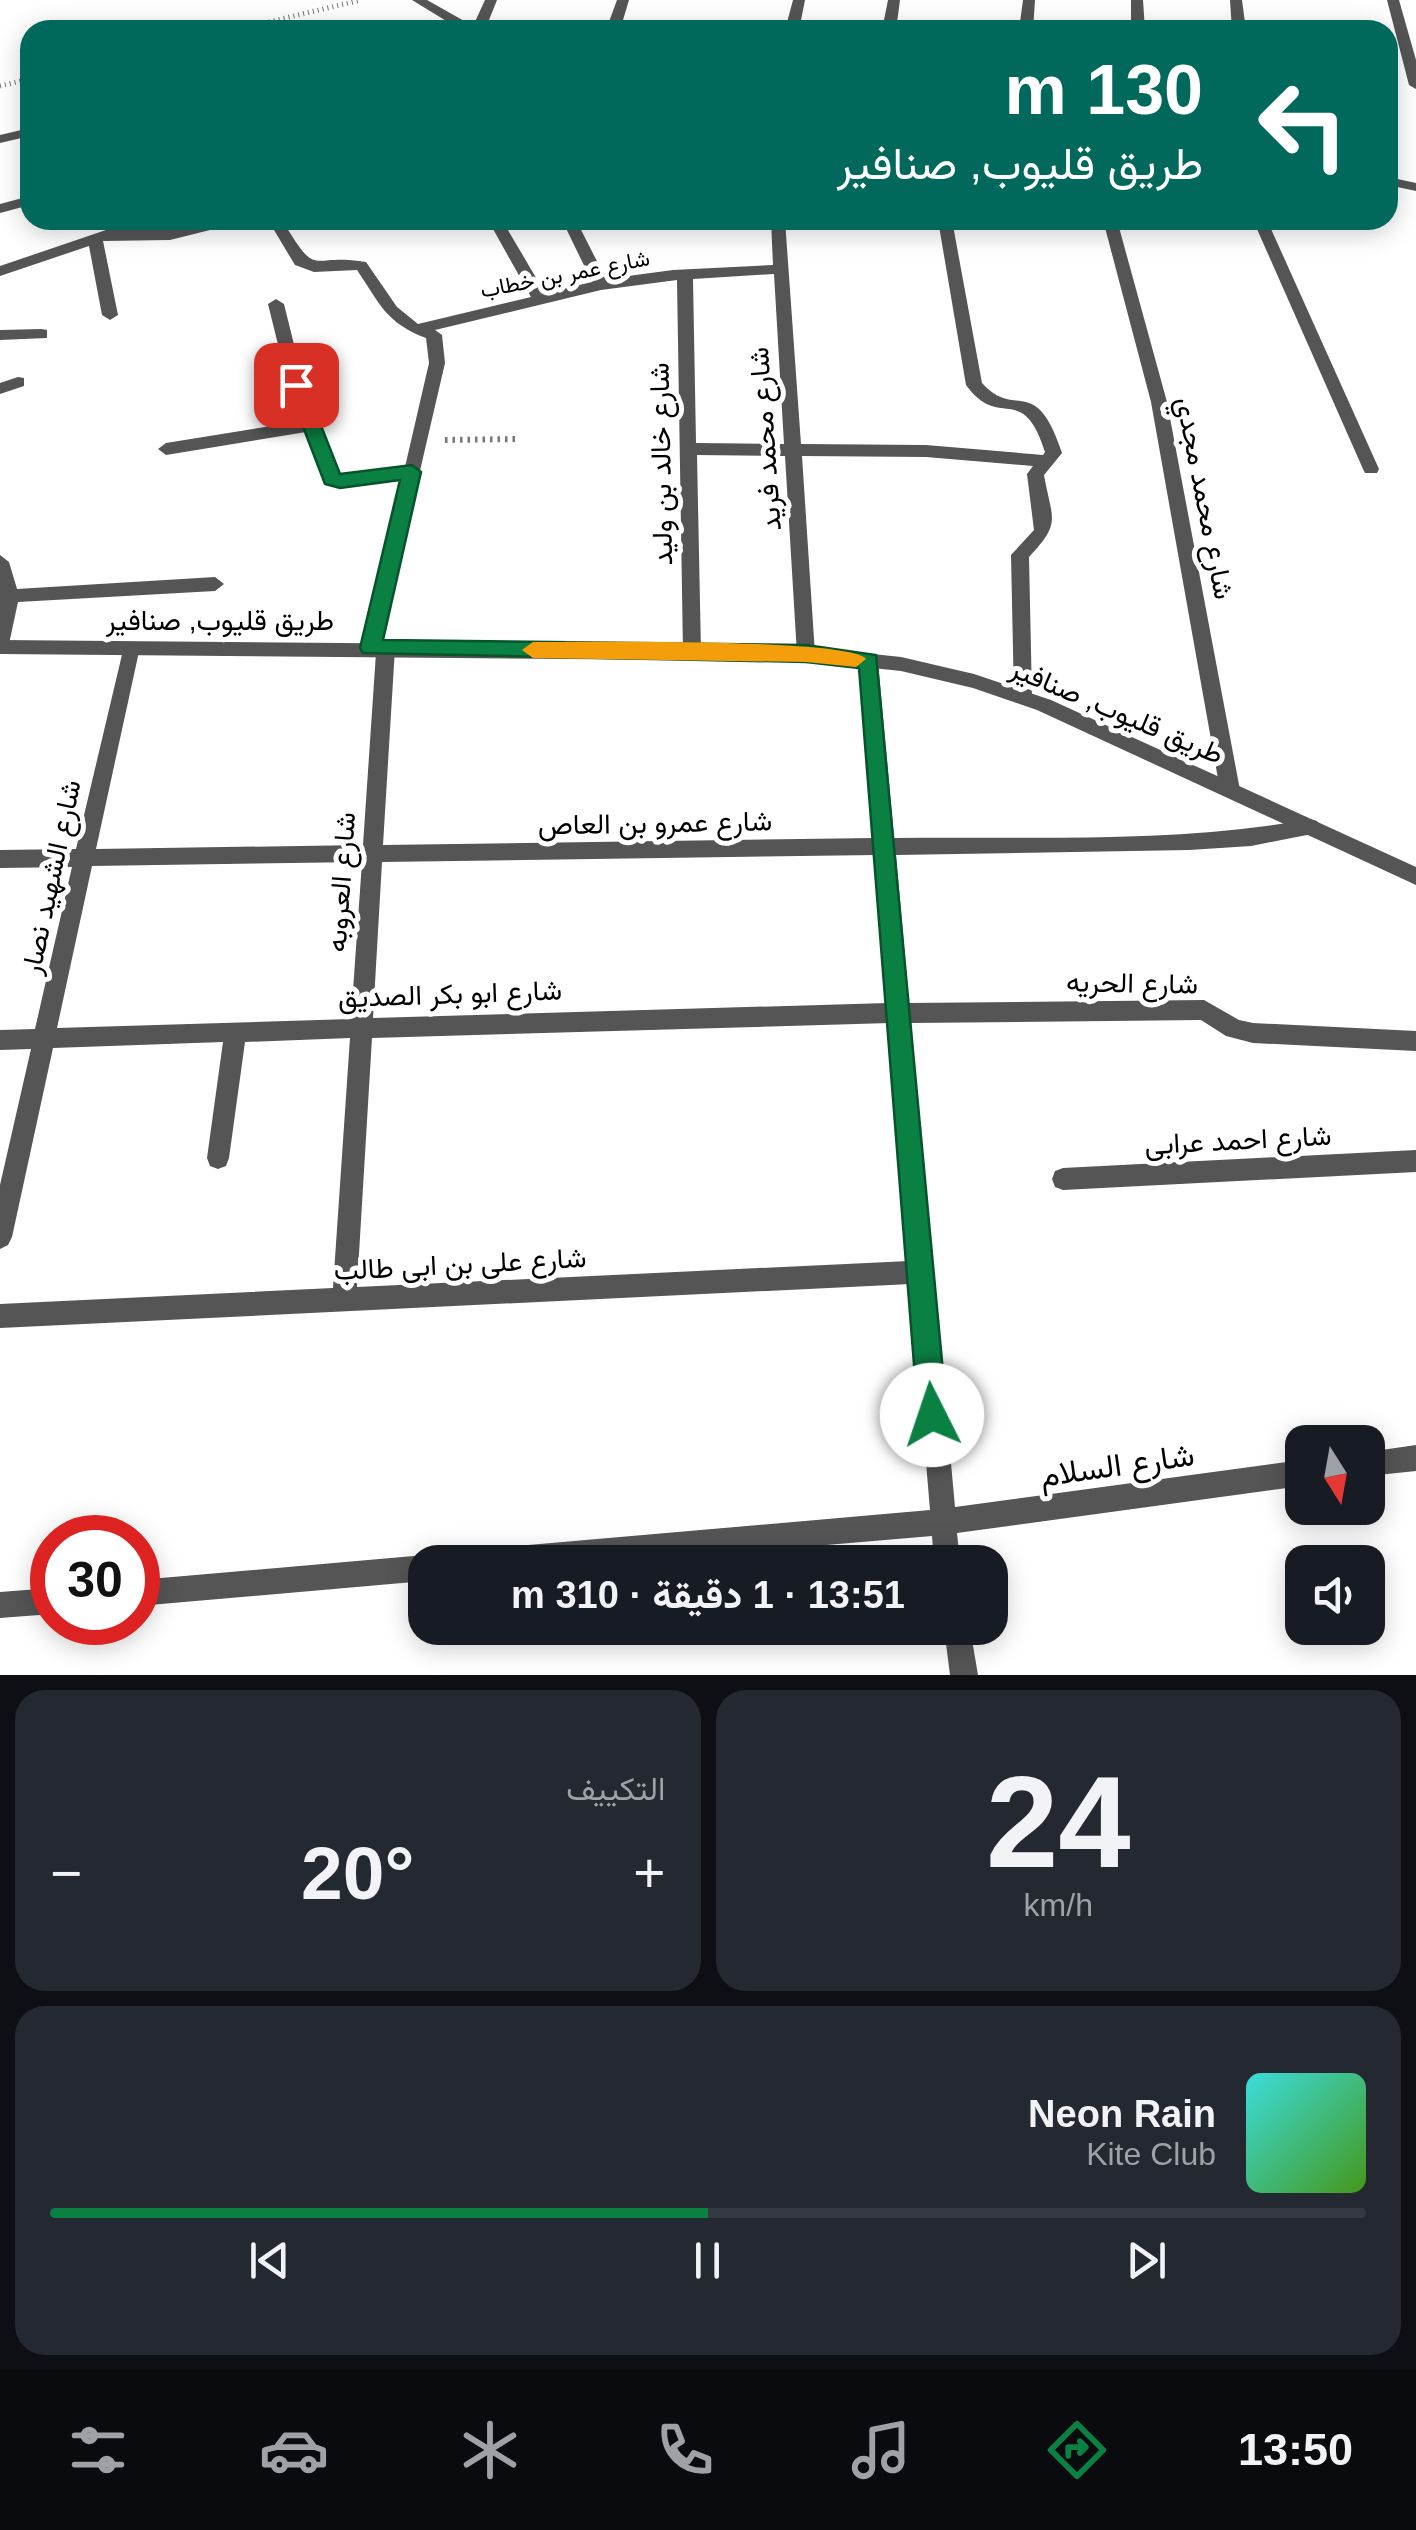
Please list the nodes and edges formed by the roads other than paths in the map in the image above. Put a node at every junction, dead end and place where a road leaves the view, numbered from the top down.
1 (418, 0) edge
2 (491, 0) edge
3 (1393, 0) edge
4 (454, 20) edge
5 (475, 20) edge
6 (1416, 85) edge
7 (191, 230) edge
8 (281, 230) edge
9 (501, 230) edge
10 (574, 230) edge
11 (779, 230) edge
12 (947, 230) edge
13 (1113, 230) edge
14 (1264, 230) edge
15 (96, 238) junction
16 (781, 269) junction
17 (0, 271) edge
18 (685, 274) junction
19 (601, 285) junction
20 (540, 299) junction
21 (276, 304) dead end
22 (110, 315) dead end
23 (420, 328) junction
24 (41, 334) dead end
25 (0, 336) edge
26 (18, 382) dead end
27 (0, 389) edge
28 (310, 426) junction
29 (792, 447) junction
30 (166, 449) dead end
31 (690, 449) junction
32 (1049, 461) junction
33 (1371, 469) dead end
34 (412, 472) junction
35 (0, 562) edge
36 (215, 584) dead end
37 (10, 596) junction
38 (0, 646) edge
39 (130, 647) junction
40 (378, 648) junction
41 (692, 652) junction
42 (806, 654) junction
43 (869, 661) junction
44 (1023, 698) junction
45 (1230, 790) junction
46 (1310, 827) junction
47 (886, 848) junction
48 (373, 854) junction
49 (84, 858) junction
50 (0, 859) edge
51 (1416, 876) edge
52 (901, 1013) junction
53 (362, 1027) junction
54 (236, 1031) junction
55 (44, 1039) junction
56 (0, 1040) edge
57 (1416, 1041) edge
58 (218, 1158) dead end
59 (1416, 1161) edge
60 (1063, 1179) dead end
61 (0, 1237) edge
62 (922, 1272) junction
63 (344, 1300) junction
64 (0, 1316) edge
65 (1416, 1458) edge
66 (1385, 1462) edge
67 (1285, 1475) edge
68 (940, 1522) junction
69 (677, 1545) edge
70 (944, 1545) edge
71 (408, 1569) edge
72 (160, 1591) edge
73 (30, 1603) edge
74 (0, 1606) edge
75 (960, 1645) edge
76 (964, 1675) edge

1 - 4 street
2 - 5 street
3 - 6 street
7 - 15 street
8 - 23 street
9 - 20 street
10 - 19 street
11 - 16 street, شارع محمد فريد
12 - 32 street
13 - 45 street, شارع محمد مجدي
14 - 33 street
15 - 17 street
15 - 22 street
16 - 18 street, شارع عمر بن خطاب
16 - 29 street, شارع محمد فريد
18 - 19 street, شارع عمر بن خطاب
18 - 31 street, شارع خالد بن وليد
19 - 20 street, شارع عمر بن خطاب
20 - 23 street, شارع عمر بن خطاب
21 - 28 street
23 - 34 street, شارع العروبه
24 - 25 street
26 - 27 street
28 - 30 street
28 - 34 street
29 - 31 street
29 - 32 street
29 - 42 street, شارع محمد فريد
31 - 41 street, شارع خالد بن وليد
32 - 44 street
34 - 40 street, شارع العروبه
35 - 37 street
36 - 37 street
37 - 38 street
38 - 39 street, طريق قليوب, صنافير
39 - 40 street, طريق قليوب, صنافير
39 - 49 street, شارع الشهيد نصار
40 - 41 street, طريق قليوب, صنافير
40 - 48 street, شارع العروبه
41 - 42 street, طريق قليوب, صنافير
42 - 43 street, طريق قليوب, صنافير
43 - 44 street, طريق قليوب, صنافير
43 - 47 street
44 - 45 street, طريق قليوب, صنافير
45 - 46 street, طريق قليوب, صنافير
46 - 47 street, شارع عمرو بن العاص
46 - 51 street, طريق قليوب, صنافير
47 - 48 street, شارع عمرو بن العاص
47 - 52 street
48 - 49 street, شارع عمرو بن العاص
48 - 53 street, شارع العروبه
49 - 50 street, شارع عمرو بن العاص
49 - 55 street, شارع الشهيد نصار
52 - 53 street, شارع ابو بكر الصديق
52 - 57 street, شارع الحريه
52 - 62 street
53 - 54 street, شارع ابو بكر الصديق
53 - 63 street, شارع العروبه
54 - 55 street, شارع ابو بكر الصديق
54 - 58 street
55 - 56 street, شارع ابو بكر الصديق
55 - 61 street, شارع الشهيد نصار
59 - 60 street, شارع احمد عرابى
62 - 63 street, شارع على بن ابى طالب
62 - 68 street
63 - 64 street, شارع على بن ابى طالب
65 - 66 street
67 - 68 street, شارع السلام
68 - 69 street, شارع السلام
68 - 70 street
71 - 72 street
73 - 74 street
75 - 76 street

